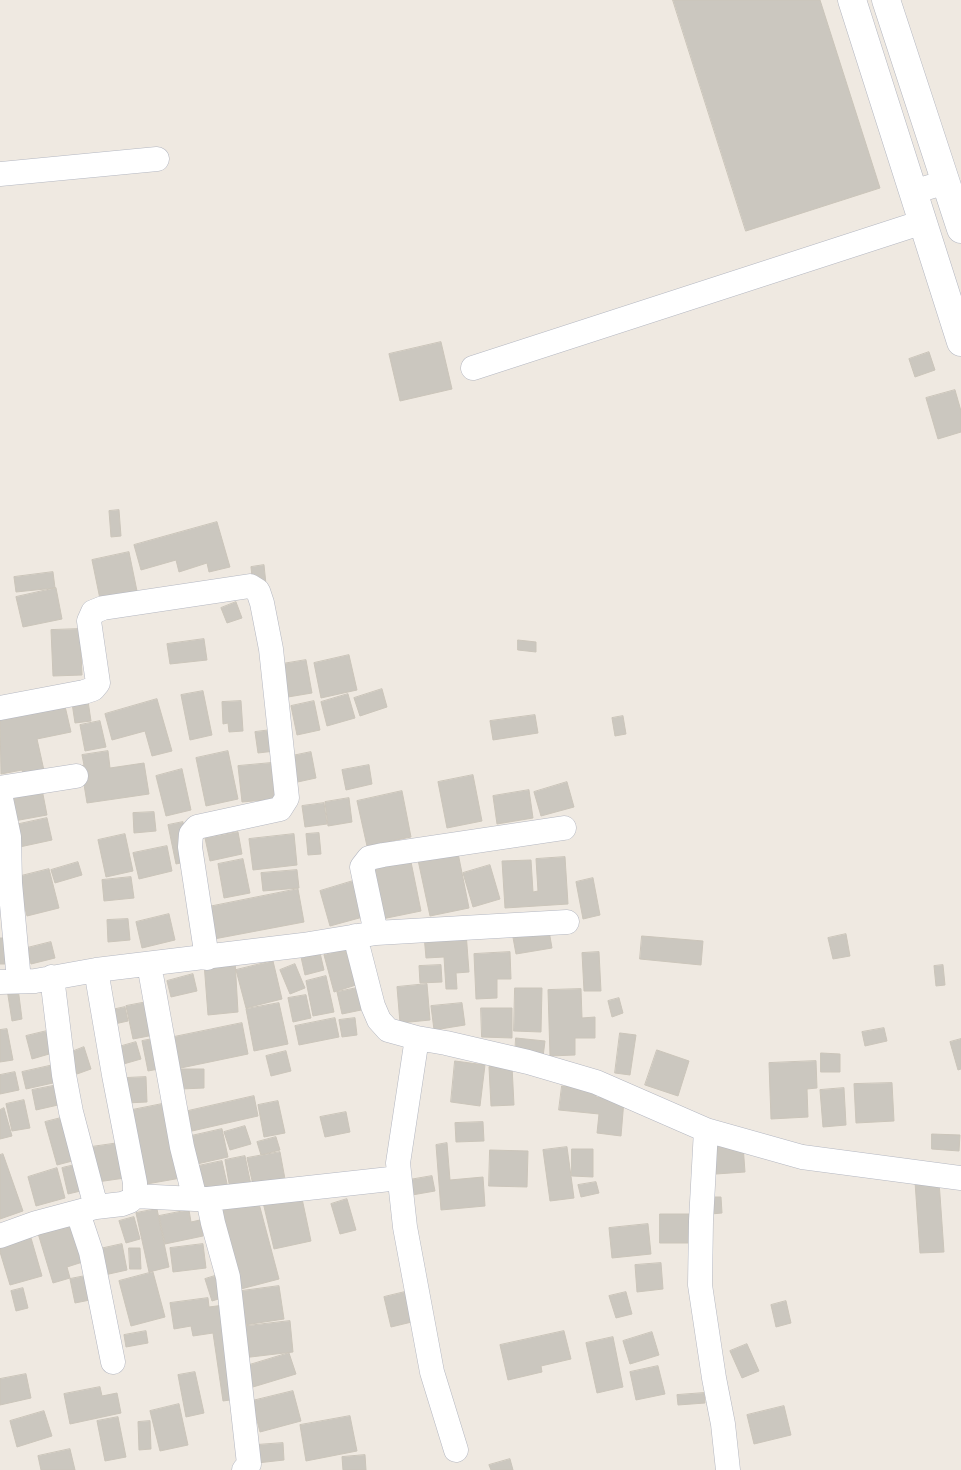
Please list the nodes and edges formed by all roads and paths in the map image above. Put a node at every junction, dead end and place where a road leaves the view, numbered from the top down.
1 (852, 0) edge
2 (886, 0) edge
3 (157, 159) dead end
4 (0, 174) edge
5 (946, 182) junction
6 (913, 192) junction
7 (923, 222) junction
8 (961, 229) edge
9 (961, 342) edge
10 (472, 368) dead end
11 (0, 708) edge
12 (76, 776) dead end
13 (0, 788) edge
14 (0, 794) edge
15 (564, 828) dead end
16 (567, 922) dead end
17 (366, 934) junction
18 (206, 958) junction
19 (149, 964) junction
20 (96, 970) junction
21 (52, 977) junction
22 (9, 982) edge
23 (417, 1038) junction
24 (706, 1130) junction
25 (399, 1178) junction
26 (961, 1178) edge
27 (135, 1196) junction
28 (202, 1199) junction
29 (87, 1210) junction
30 (0, 1236) edge
31 (113, 1362) dead end
32 (456, 1450) dead end
33 (244, 1470) edge
34 (728, 1470) edge

1 - 6 street
2 - 5 street
3 - 4 street
5 - 6 street
5 - 8 street
6 - 7 street
7 - 9 street
7 - 10 street
11 - 18 street
12 - 13 street
14 - 22 street
15 - 17 street
16 - 17 street
17 - 18 street
17 - 23 street
18 - 19 street
19 - 20 street
19 - 28 street
20 - 21 street
20 - 27 street
21 - 22 street
21 - 29 street
23 - 24 street
23 - 25 street
24 - 26 street
24 - 34 street
25 - 28 street
25 - 32 street
27 - 28 street
27 - 29 street
28 - 33 street
29 - 30 street
29 - 31 street

